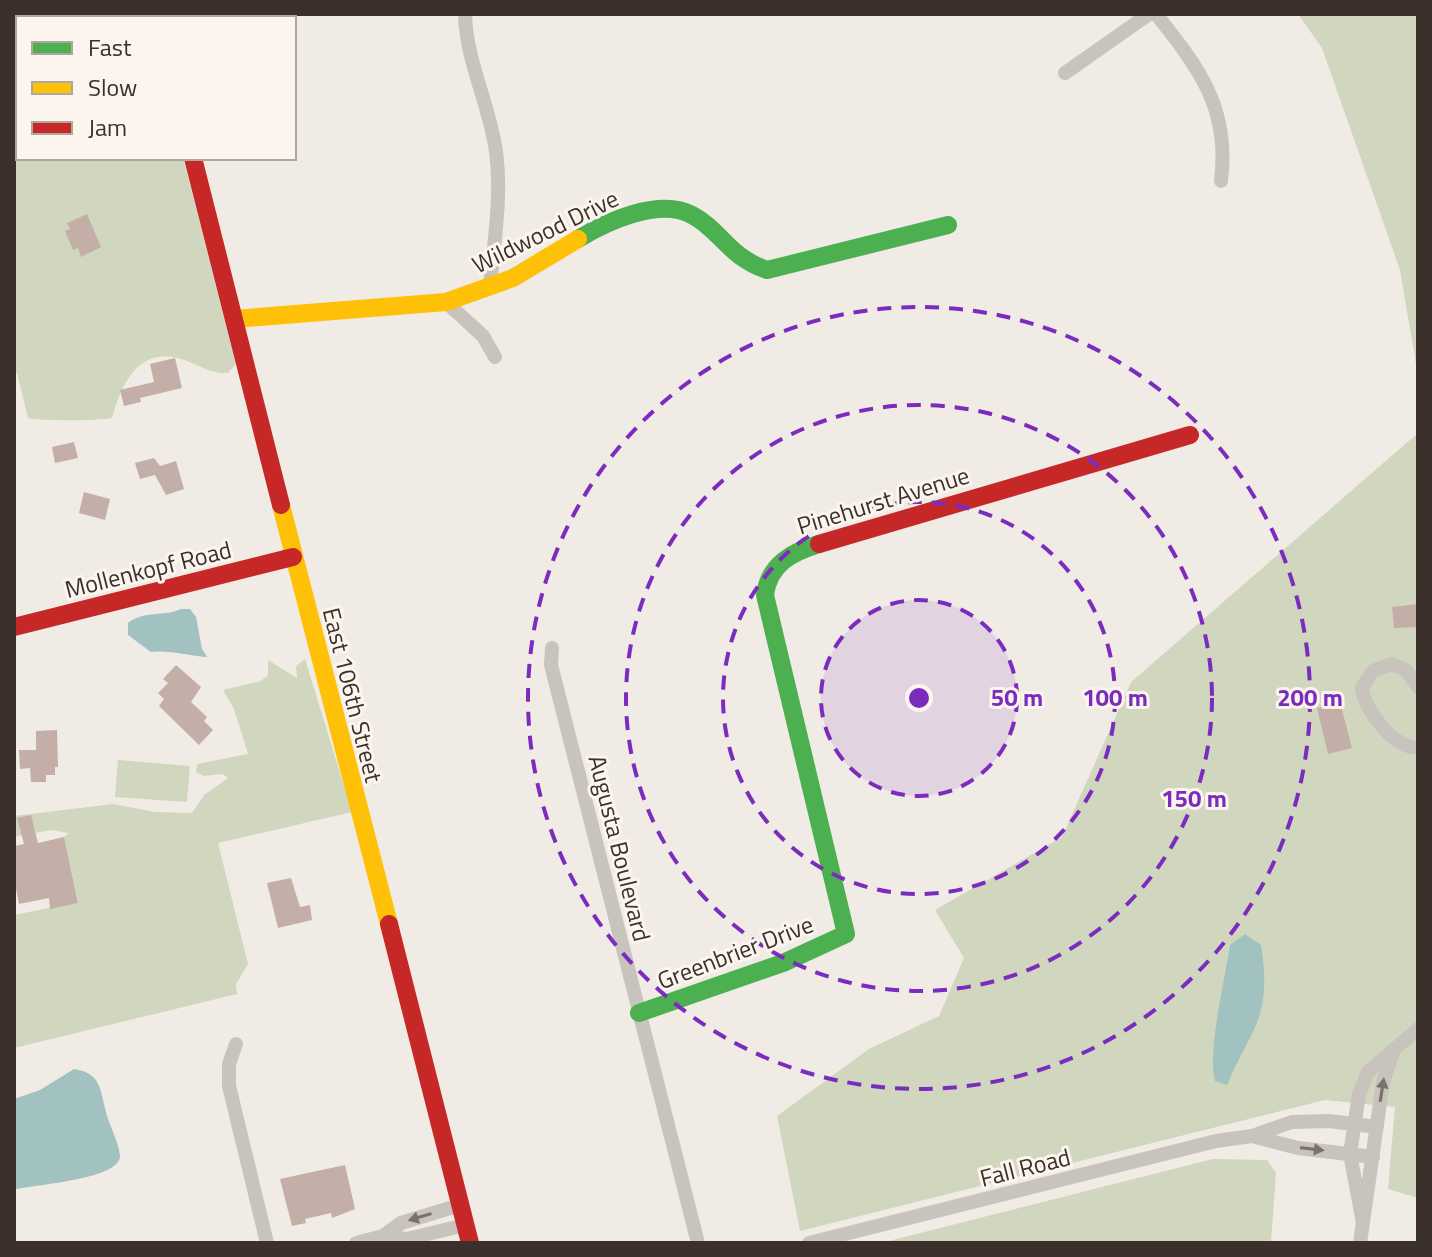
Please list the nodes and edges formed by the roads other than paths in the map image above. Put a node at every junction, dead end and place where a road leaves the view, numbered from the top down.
1 (465, 14) edge
2 (1149, 14) edge
3 (1156, 14) edge
4 (1065, 73) dead end
5 (194, 160) edge
6 (1221, 181) dead end
7 (948, 225) dead end
8 (490, 287) junction
9 (446, 302) junction
10 (234, 319) junction
11 (495, 357) dead end
12 (1190, 435) dead end
13 (293, 557) junction
14 (14, 627) edge
15 (552, 648) dead end
16 (1418, 687) edge
17 (1418, 747) edge
18 (846, 934) joint
19 (639, 1013) junction
20 (1418, 1029) edge
21 (236, 1044) dead end
22 (1393, 1052) junction
23 (1354, 1124) junction
24 (1377, 1127) junction
25 (1252, 1136) junction
26 (1350, 1154) junction
27 (1373, 1157) junction
28 (460, 1205) junction
29 (1363, 1223) junction
30 (467, 1234) edge
31 (383, 1236) junction
32 (267, 1243) edge
33 (356, 1243) edge
34 (698, 1243) edge
35 (809, 1243) edge
36 (1360, 1243) edge

1 - 8 street
2 - 4 street
3 - 6 street
5 - 10 street, East 106th Street
7 - 8 street, Wildwood Drive
8 - 9 street, Wildwood Drive
9 - 10 street, Wildwood Drive
9 - 11 street
10 - 13 street, East 106th Street
12 - 18 street, Pinehurst Avenue
13 - 14 street, Mollenkopf Road
13 - 28 street, East 106th Street
15 - 19 street, Augusta Boulevard
16 - 17 street
18 - 19 street, Greenbrier Drive
19 - 34 street, Augusta Boulevard
20 - 22 street
21 - 32 street
22 - 23 street
24 -> 22 street
23 - 24 street, Fall Road
23 - 25 street, Fall Road
23 - 26 street
24 - 27 street
25 -> 26 street, Fall Road
25 - 35 street, Fall Road
26 - 27 street, Fall Road
26 - 29 street
27 - 29 street
28 - 30 street, East 106th Street
28 -> 31 street
29 - 36 street
30 - 31 street
31 - 33 street

